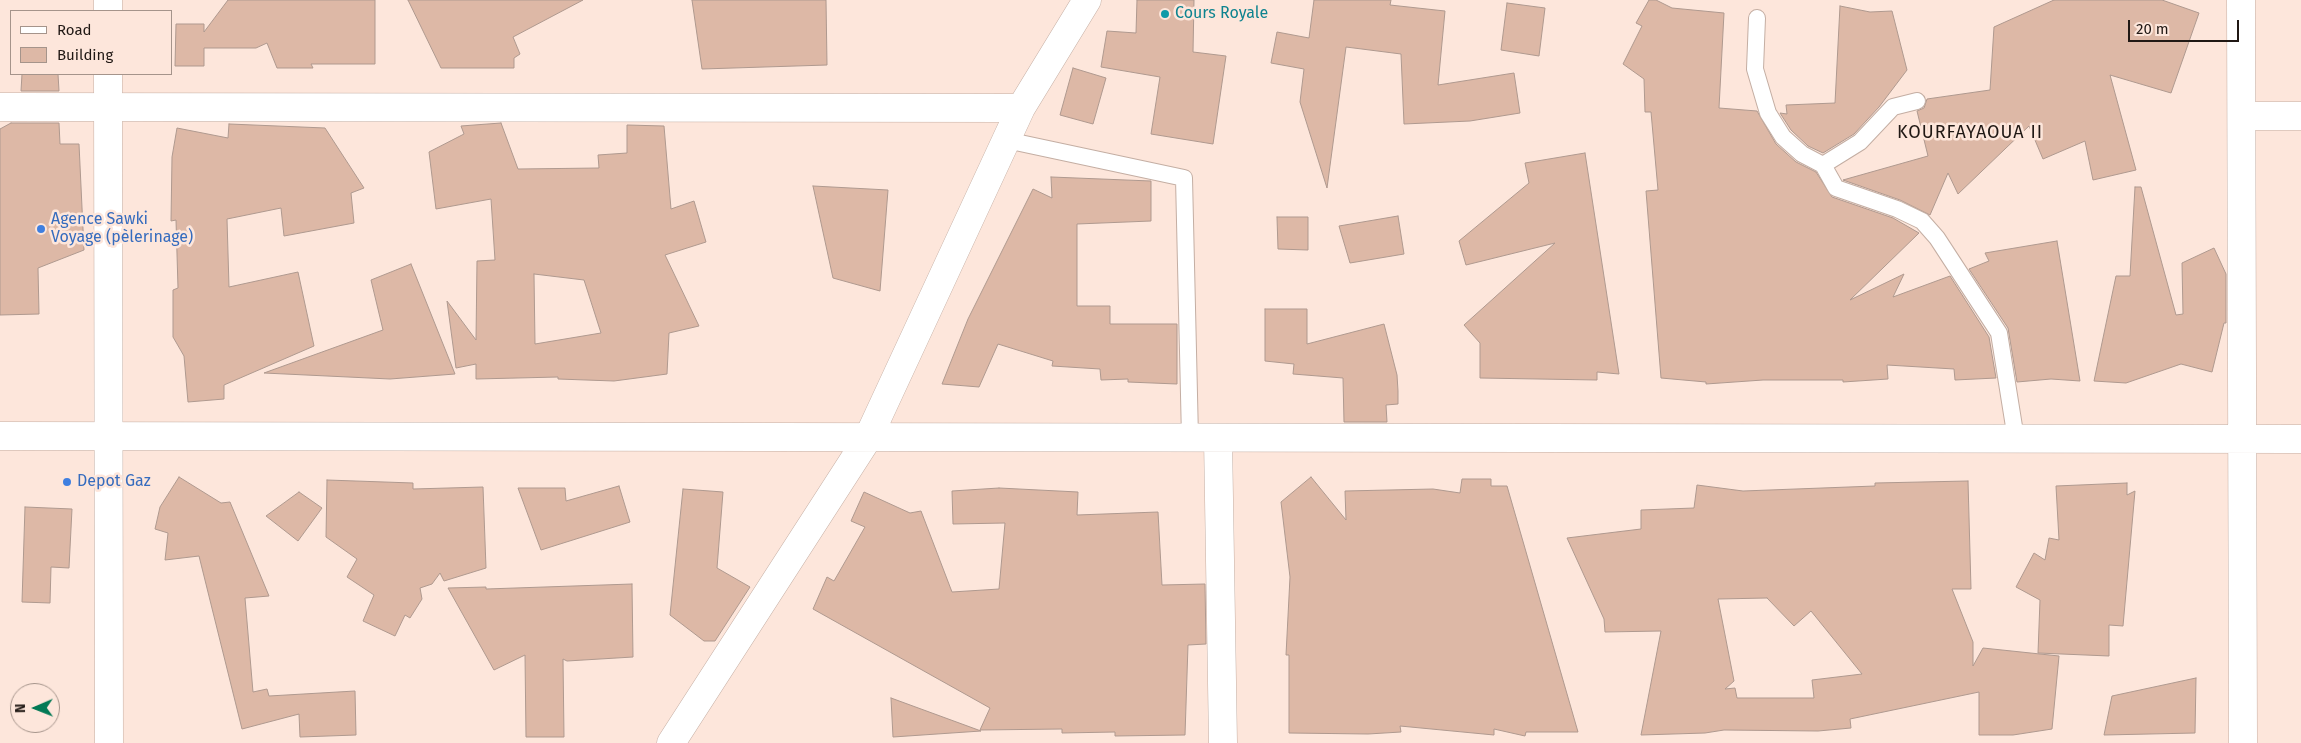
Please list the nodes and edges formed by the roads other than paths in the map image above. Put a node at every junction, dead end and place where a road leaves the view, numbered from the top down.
1 (1088, 0) edge
2 (2241, 0) edge
3 (1757, 18) dead end
4 (108, 75) edge
5 (1917, 101) dead end
6 (0, 107) edge
7 (108, 108) junction
8 (1021, 108) junction
9 (2242, 116) junction
10 (2301, 116) edge
11 (1006, 140) junction
12 (1823, 165) junction
13 (0, 436) edge
14 (108, 436) junction
15 (868, 438) junction
16 (1190, 438) junction
17 (1218, 438) junction
18 (2016, 439) junction
19 (2242, 439) junction
20 (2301, 439) edge
21 (109, 743) edge
22 (671, 743) edge
23 (1223, 743) edge
24 (2243, 743) edge

1 - 8 street
2 - 9 street
3 - 12 lane
4 - 7 street
5 - 12 lane
6 - 7 street
7 - 8 street
7 - 14 street
8 - 11 street
9 - 10 street
9 - 19 street
11 - 15 street
11 - 16 lane
12 - 18 lane
13 - 14 street
14 - 15 street
14 - 21 street
15 - 16 street
15 - 22 street
16 - 17 street
17 - 18 street
17 - 23 street
18 - 19 street
19 - 20 street
19 - 24 street

